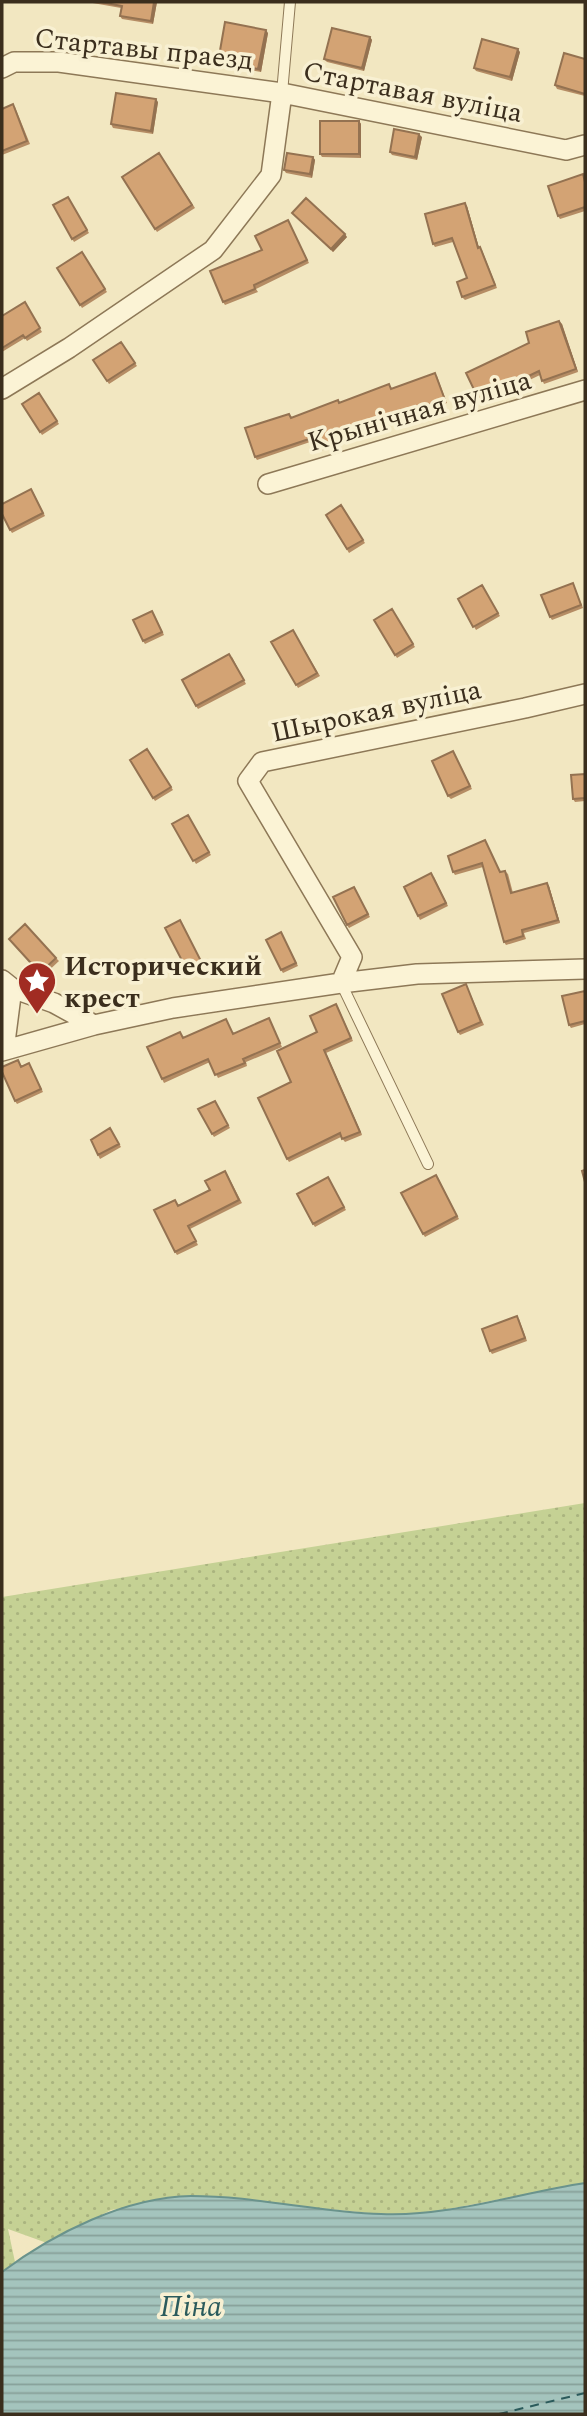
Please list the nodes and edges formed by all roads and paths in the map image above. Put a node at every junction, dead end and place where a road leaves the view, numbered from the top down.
1 (290, 2) edge
2 (2, 68) edge
3 (282, 93) junction
4 (585, 145) edge
5 (2, 389) edge
6 (585, 390) edge
7 (268, 484) dead end
8 (585, 694) edge
9 (585, 968) edge
10 (341, 983) junction
11 (7, 984) edge
12 (94, 1025) junction
13 (3, 1050) edge
14 (428, 1164) dead end

1 - 3 lane
2 - 3 street, Стартавы праезд
3 - 4 street, Стартавая вуліца
3 - 5 street, Стартавая вуліца
6 - 7 street, Крынічная вуліца
8 - 10 street, Шырокая вуліца
9 - 10 street
10 - 12 street
10 - 14 lane
11 - 12 street
11 - 13 street
12 - 13 street

